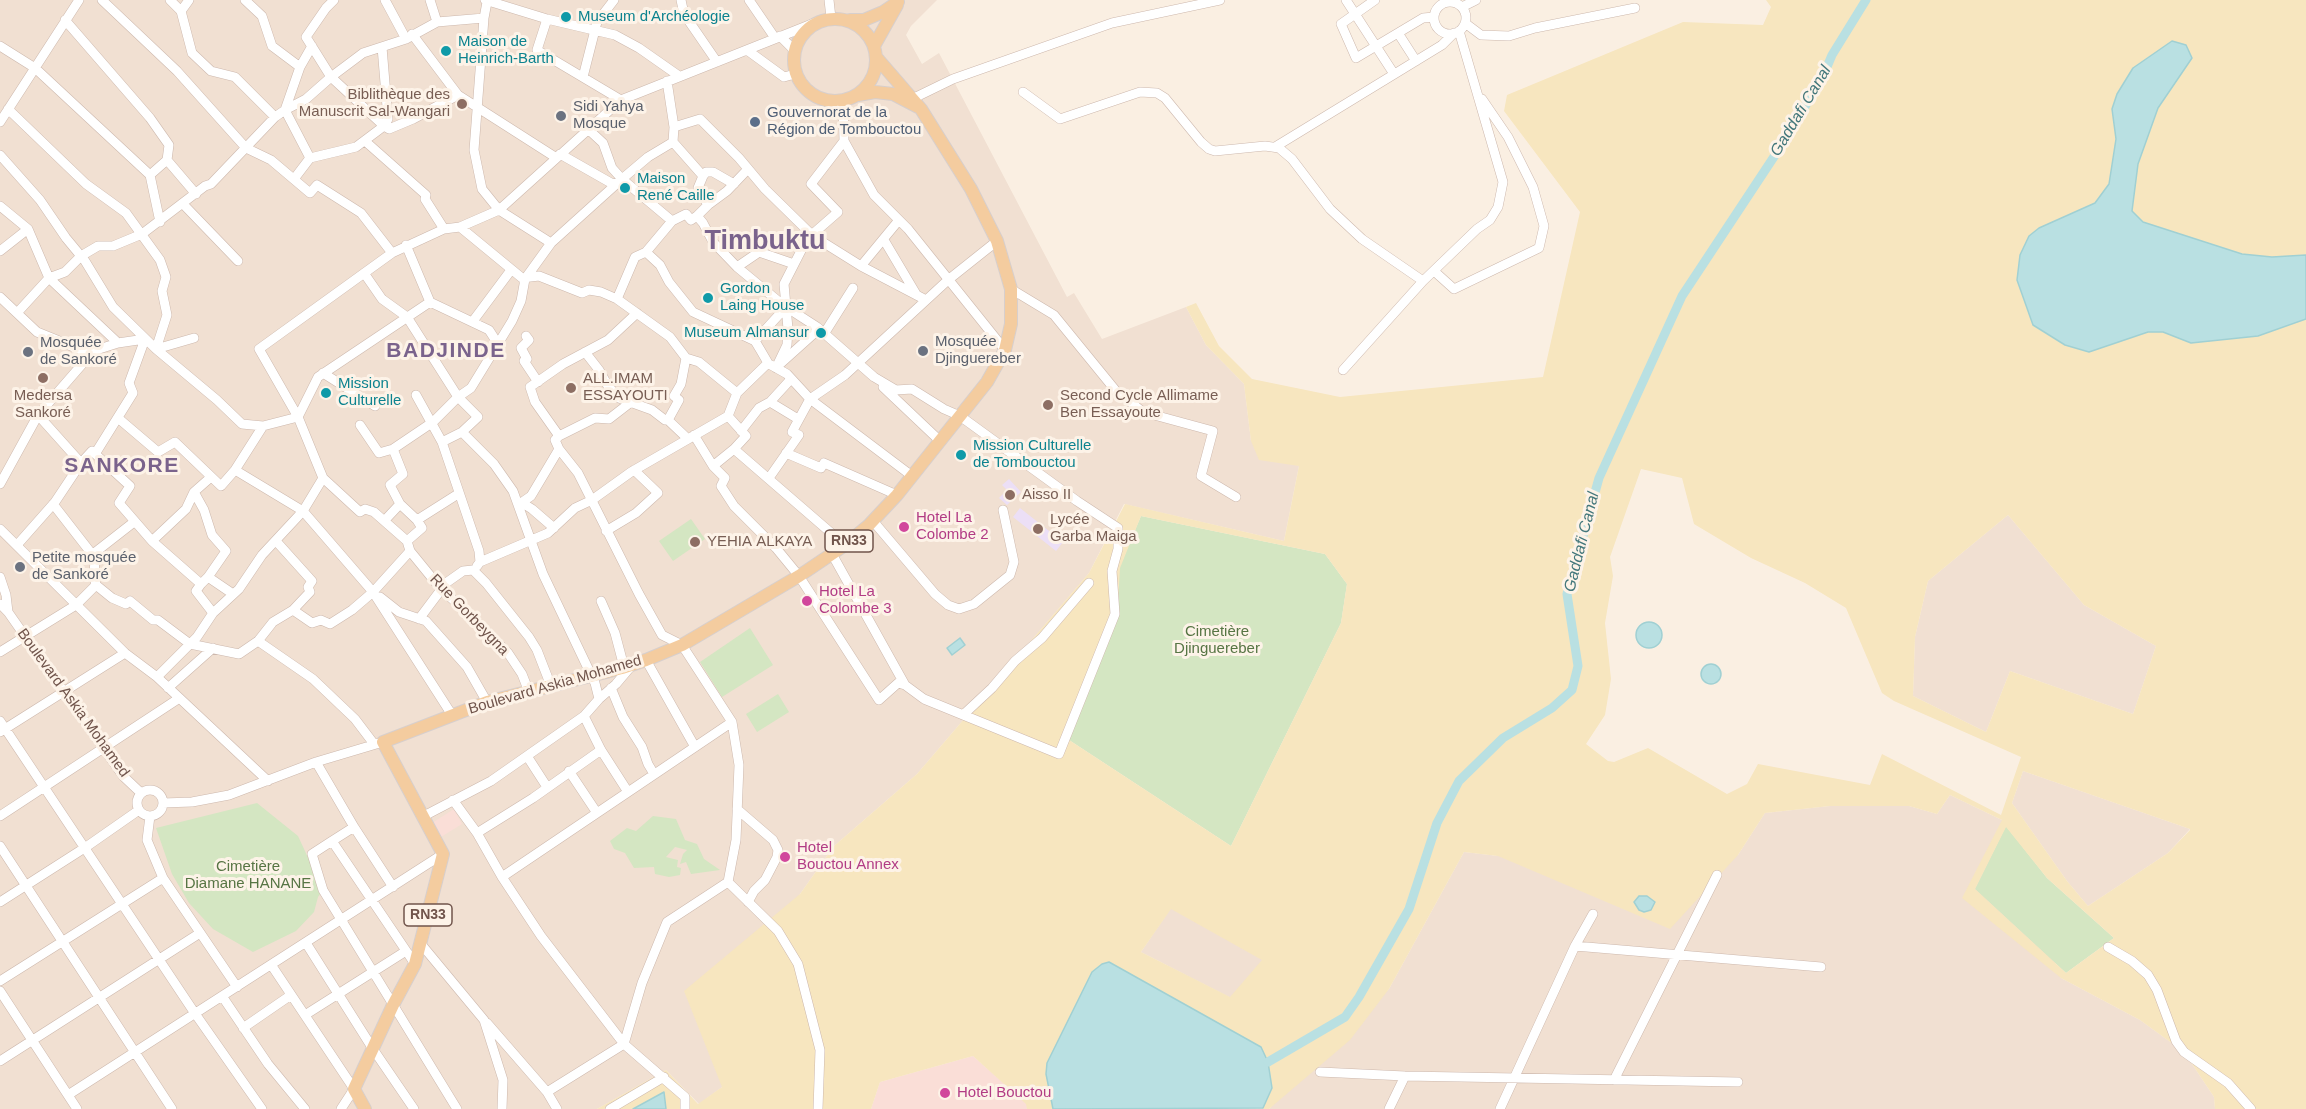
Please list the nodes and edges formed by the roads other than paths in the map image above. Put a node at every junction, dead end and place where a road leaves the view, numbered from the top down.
1 (102, 0) edge
2 (170, 0) edge
3 (189, 0) edge
4 (245, 0) edge
5 (317, 0) edge
6 (334, 0) edge
7 (385, 0) edge
8 (430, 0) edge
9 (614, 0) edge
10 (681, 0) edge
11 (749, 0) edge
12 (829, 0) edge
13 (1220, 0) edge
14 (1346, 0) edge
15 (1375, 0) edge
16 (1476, 0) edge
17 (77, 1) edge
18 (486, 1) edge
19 (899, 1) edge
20 (1442, 2) edge
21 (1462, 7) junction
22 (326, 8) junction
23 (1635, 8) dead end
24 (181, 11) junction
25 (1355, 14) junction
26 (1434, 16) junction
27 (484, 18) junction
28 (831, 18) junction
29 (547, 19) junction
30 (65, 20) junction
31 (847, 20) junction
32 (437, 22) junction
33 (817, 22) junction
34 (1465, 23) junction
35 (595, 31) junction
36 (1457, 32) junction
37 (1398, 33) junction
38 (409, 36) junction
39 (778, 37) junction
40 (0, 46) edge
41 (312, 46) junction
42 (1376, 46) junction
43 (382, 47) junction
44 (747, 50) junction
45 (794, 50) junction
46 (875, 52) junction
47 (1416, 61) junction
48 (717, 62) junction
49 (300, 67) junction
50 (35, 68) junction
51 (795, 74) junction
52 (1394, 74) junction
53 (679, 76) junction
54 (331, 77) junction
55 (583, 77) junction
56 (668, 81) junction
57 (1023, 92) dead end
58 (1478, 93) junction
59 (458, 95) junction
60 (849, 98) junction
61 (621, 100) junction
62 (918, 103) junction
63 (477, 107) junction
64 (8, 109) junction
65 (285, 110) junction
66 (275, 117) junction
67 (0, 122) edge
68 (384, 126) junction
69 (674, 127) junction
70 (589, 130) junction
71 (366, 141) junction
72 (844, 141) junction
73 (672, 142) junction
74 (1275, 147) junction
75 (246, 148) junction
76 (0, 154) edge
77 (558, 156) junction
78 (310, 158) junction
79 (167, 160) junction
80 (748, 169) junction
81 (150, 175) junction
82 (703, 176) junction
83 (294, 179) junction
84 (620, 182) junction
85 (734, 184) junction
86 (196, 194) junction
87 (183, 204) junction
88 (708, 205) junction
89 (0, 206) edge
90 (499, 210) junction
91 (697, 216) junction
92 (899, 220) junction
93 (672, 221) junction
94 (160, 222) junction
95 (460, 227) junction
96 (28, 229) junction
97 (444, 229) junction
98 (142, 234) junction
99 (811, 235) junction
100 (884, 240) junction
101 (997, 241) junction
102 (551, 243) junction
103 (406, 245) junction
104 (0, 251) edge
105 (646, 252) junction
106 (392, 253) junction
107 (81, 256) junction
108 (238, 261) dead end
109 (794, 264) junction
110 (861, 266) junction
111 (737, 267) junction
112 (511, 270) junction
113 (1434, 271) junction
114 (364, 273) junction
115 (49, 278) junction
116 (525, 279) junction
117 (948, 280) junction
118 (1423, 280) junction
119 (854, 288) dead end
120 (1011, 289) junction
121 (916, 295) junction
122 (0, 297) edge
123 (618, 299) junction
124 (926, 300) junction
125 (430, 302) junction
126 (786, 307) junction
127 (17, 313) junction
128 (637, 313) junction
129 (407, 317) junction
130 (473, 321) junction
131 (821, 332) junction
132 (526, 336) dead end
133 (194, 338) dead end
134 (145, 339) junction
135 (755, 341) junction
136 (118, 343) junction
137 (498, 344) junction
138 (156, 349) junction
139 (1005, 350) junction
140 (585, 352) junction
141 (91, 354) junction
142 (686, 358) junction
143 (772, 365) junction
144 (860, 366) junction
145 (1343, 370) dead end
146 (323, 373) junction
147 (791, 379) junction
148 (538, 382) junction
149 (737, 393) junction
150 (416, 395) dead end
151 (458, 397) junction
152 (810, 399) junction
153 (631, 402) junction
154 (770, 402) junction
155 (375, 406) dead end
156 (38, 415) junction
157 (728, 416) junction
158 (960, 416) junction
159 (298, 417) junction
160 (118, 418) junction
161 (798, 419) junction
162 (668, 420) junction
163 (433, 422) junction
164 (360, 425) dead end
165 (263, 426) junction
166 (741, 430) junction
167 (462, 432) junction
168 (559, 436) junction
169 (691, 437) junction
170 (940, 441) junction
171 (442, 442) junction
172 (393, 449) junction
173 (559, 449) junction
174 (734, 449) junction
175 (786, 453) junction
176 (95, 454) junction
177 (81, 464) junction
178 (713, 466) junction
179 (235, 470) junction
180 (634, 470) junction
181 (912, 476) junction
182 (211, 477) junction
183 (323, 478) junction
184 (769, 478) junction
185 (0, 484) edge
186 (194, 492) junction
187 (458, 495) junction
188 (897, 495) junction
189 (1236, 497) dead end
190 (592, 500) junction
191 (53, 504) junction
192 (400, 504) junction
193 (518, 505) junction
194 (1003, 510) dead end
195 (303, 511) junction
196 (385, 520) junction
197 (417, 520) junction
198 (873, 520) junction
199 (134, 522) junction
200 (554, 528) junction
201 (0, 529) edge
202 (606, 531) junction
203 (152, 541) junction
204 (407, 541) junction
205 (532, 541) junction
206 (276, 542) junction
207 (846, 544) junction
208 (17, 545) junction
209 (410, 551) junction
210 (93, 554) junction
211 (832, 554) junction
212 (480, 562) junction
213 (473, 570) junction
214 (799, 576) junction
215 (0, 577) edge
216 (208, 577) junction
217 (1089, 583) dead end
218 (96, 585) junction
219 (201, 585) junction
220 (441, 589) junction
221 (373, 592) junction
222 (233, 594) junction
223 (601, 601) dead end
224 (0, 604) edge
225 (76, 605) junction
226 (293, 610) junction
227 (8, 612) junction
228 (213, 613) junction
229 (419, 619) junction
230 (25, 637) junction
231 (258, 641) junction
232 (190, 644) junction
233 (682, 645) junction
234 (213, 648) junction
235 (0, 652) edge
236 (125, 653) junction
237 (646, 660) junction
238 (628, 666) junction
239 (591, 675) junction
240 (157, 677) junction
241 (905, 685) junction
242 (551, 686) junction
243 (168, 688) junction
244 (611, 688) junction
245 (63, 692) junction
246 (530, 692) junction
247 (178, 699) junction
248 (598, 699) junction
249 (487, 702) junction
250 (452, 715) junction
251 (963, 715) junction
252 (584, 716) junction
253 (732, 722) junction
254 (2, 728) edge
255 (379, 743) junction
256 (102, 747) junction
257 (695, 747) junction
258 (601, 750) junction
259 (527, 756) junction
260 (316, 762) junction
261 (569, 771) junction
262 (654, 774) junction
263 (268, 781) junction
264 (45, 787) junction
265 (546, 787) junction
266 (628, 792) junction
267 (141, 793) junction
268 (453, 800) junction
269 (163, 803) junction
270 (139, 810) junction
271 (737, 810) junction
272 (597, 813) junction
273 (0, 816) edge
274 (150, 816) junction
275 (422, 818) junction
276 (354, 827) junction
277 (477, 833) junction
278 (332, 841) junction
279 (0, 846) edge
280 (86, 847) junction
281 (443, 854) junction
282 (1718, 875) dead end
283 (502, 877) junction
284 (163, 878) junction
285 (728, 882) junction
286 (26, 885) junction
287 (393, 887) junction
288 (371, 901) junction
289 (0, 902) edge
290 (748, 902) junction
291 (122, 904) junction
292 (1593, 914) dead end
293 (342, 921) junction
294 (201, 933) junction
295 (62, 940) junction
296 (306, 943) junction
297 (421, 944) junction
298 (1575, 946) junction
299 (2108, 947) dead end
300 (406, 951) junction
301 (1679, 955) junction
302 (158, 960) junction
303 (415, 964) junction
304 (272, 966) junction
305 (1821, 967) dead end
306 (373, 972) junction
307 (0, 981) edge
308 (237, 987) junction
309 (0, 991) edge
310 (338, 994) junction
311 (291, 995) junction
312 (222, 996) junction
313 (99, 998) junction
314 (393, 1005) junction
315 (194, 1012) junction
316 (305, 1016) junction
317 (484, 1020) junction
318 (243, 1028) junction
319 (32, 1040) junction
320 (624, 1044) junction
321 (373, 1049) junction
322 (134, 1051) junction
323 (0, 1061) edge
324 (1320, 1072) dead end
325 (1405, 1076) junction
326 (664, 1077) junction
327 (1515, 1078) junction
328 (1614, 1080) junction
329 (1738, 1082) dead end
330 (354, 1089) junction
331 (547, 1092) junction
332 (68, 1095) junction
333 (170, 1108) edge
334 (77, 1109) edge
335 (262, 1109) edge
336 (305, 1109) edge
337 (341, 1109) edge
338 (365, 1109) edge
339 (414, 1109) edge
340 (457, 1109) edge
341 (502, 1109) edge
342 (557, 1109) edge
343 (610, 1109) edge
344 (685, 1109) edge
345 (818, 1109) edge
346 (1389, 1109) edge
347 (1500, 1109) edge
348 (2251, 1109) edge

1 - 75 street
2 - 24 street
3 - 24 street
4 - 49 street
5 - 22 street
6 - 22 street
7 - 38 street
8 - 32 street
9 - 35 street
10 - 48 street
11 - 39 street
12 - 28 street
13 - 62 street
14 - 25 street
15 - 25 street
16 - 21 street
17 - 30 street
18 - 27 street
18 - 29 street
19 - 31 main road
19 - 46 main road
20 - 21 street
20 - 26 street
21 - 34 street
22 - 41 street
23 - 34 street
24 - 66 street
25 - 42 street
25 - 42 street
26 - 36 street
26 - 37 street
27 - 32 street
27 - 63 street
28 - 31 main road
28 - 33 main road
29 - 35 street
29 - 55 street
30 - 50 street
30 - 79 street
31 - 46 main road
32 - 38 street
33 - 39 street
33 - 45 main road
34 - 36 street
35 - 53 street
35 - 55 street
36 - 47 street
36 - 58 street
37 - 42 street
37 - 47 street
38 - 43 street
38 - 59 street
39 - 44 street
39 - 45 street
40 - 50 street
41 - 49 street
41 - 54 street
42 - 52 street
43 - 54 street
43 - 68 street
44 - 48 street
44 - 51 street
45 - 51 main road
46 - 60 main road
46 - 62 main road, RN33
47 - 52 street
48 - 53 street
49 - 65 street
50 - 64 street
50 - 81 street
51 - 60 main road
52 - 74 street
53 - 56 street
54 - 65 street
54 - 68 street
55 - 61 street
56 - 61 street
56 - 69 street
57 - 74 street
58 - 113 street
58 - 113 street
59 - 63 street
59 - 68 street
60 - 62 main road
60 - 72 street
61 - 70 street
62 - 101 main road, Boulevard Askia Mohamed / RN33
63 - 77 street
63 - 90 street
64 - 67 street
64 - 98 street
65 - 66 street
65 - 78 street
66 - 75 street
68 - 71 street
69 - 73 street
69 - 80 street
70 - 77 street
70 - 84 street
71 - 78 street
71 - 97 street
72 - 92 street
72 - 99 street
73 - 82 street
73 - 84 street
74 - 118 street
75 - 83 street
75 - 86 street
76 - 107 street
77 - 84 street
77 - 90 street
78 - 83 street
79 - 81 street
79 - 86 street
80 - 85 street
80 - 99 street
81 - 94 street
82 - 85 street
82 - 88 street
83 - 106 street
84 - 93 street
84 - 102 street
85 - 88 street
86 - 87 street
87 - 94 street
87 - 108 street
88 - 91 street
89 - 96 street
90 - 95 street
90 - 102 street
91 - 93 street
91 - 111 street
92 - 100 street
92 - 117 street
93 - 105 street
94 - 98 street
95 - 97 street
95 - 112 street
96 - 104 street
96 - 115 street
97 - 103 street
98 - 107 street
98 - 138 street
99 - 109 street
99 - 110 street
100 - 110 street
100 - 121 street
101 - 117 street
101 - 120 main road, Boulevard Askia Mohamed / RN33
102 - 116 street
103 - 106 street
103 - 125 street
105 - 123 street
105 - 135 street
106 - 114 street
107 - 115 street
107 - 134 street
109 - 111 street
109 - 126 street
110 - 121 street
111 - 126 street
112 - 116 street
112 - 130 street
113 - 118 street
114 - 129 street
114 - 159 street
115 - 127 street
115 - 136 street
116 - 123 street
116 - 137 street
117 - 124 street
117 - 139 street
118 - 145 street
119 - 131 street
120 - 139 main road, Boulevard Askia Mohamed / RN33
120 - 189 street
121 - 124 street
122 - 127 street
123 - 128 street
124 - 144 street
125 - 129 street
125 - 130 street
126 - 131 street
126 - 135 street
126 - 143 street
127 - 141 street
128 - 140 street
128 - 142 street
129 - 146 street
129 - 151 street
130 - 137 street
131 - 143 street
131 - 144 street
132 - 148 street
133 - 138 street
134 - 136 street
134 - 138 street
134 - 160 street
135 - 143 street
136 - 141 street
137 - 151 street
138 - 165 street
139 - 158 main road, Boulevard Askia Mohamed / RN33
140 - 148 street
140 - 153 street
141 - 156 street
142 - 149 street
142 - 162 street
143 - 147 street
143 - 149 street
144 - 152 street
144 - 158 street
144 - 170 street
146 - 155 street
146 - 159 street
147 - 152 street
147 - 154 street
148 - 168 street
149 - 157 street
150 - 163 street
151 - 163 street
151 - 167 street
152 - 161 street
152 - 181 street
153 - 162 street
153 - 168 street
154 - 161 street
154 - 166 street
156 - 177 street
156 - 185 street
157 - 166 street
157 - 169 street
158 - 170 main road, Boulevard Askia Mohamed / RN33
158 - 251 street
159 - 165 street
159 - 183 street
160 - 176 street
160 - 182 street
161 - 175 street
162 - 169 street
163 - 171 street
163 - 172 street
164 - 172 street
165 - 179 street
166 - 174 street
167 - 171 street
167 - 193 street
168 - 173 street
169 - 178 street
169 - 180 street
170 - 181 main road, Boulevard Askia Mohamed / RN33
171 - 187 street
172 - 192 street
173 - 190 street
173 - 193 street
174 - 178 street
174 - 184 street
175 - 184 street
175 - 188 street
176 - 177 street
176 - 199 street
177 - 191 street
178 - 214 street
179 - 182 street
179 - 195 street
180 - 190 street
180 - 202 street
181 - 188 main road, Boulevard Askia Mohamed / RN33
182 - 186 street
183 - 195 street
183 - 196 street, Rue Gorbeygna
184 - 207 street
186 - 203 street
186 - 216 street
187 - 197 street
187 - 212 street
188 - 198 main road, Boulevard Askia Mohamed / RN33
190 - 200 street
190 - 202 street
191 - 208 street
191 - 210 street
192 - 196 street
192 - 197 street
193 - 200 street
193 - 205 street
194 - 198 street
195 - 206 street
195 - 221 street
196 - 204 street, Rue Gorbeygna
197 - 204 street
198 - 207 main road, Boulevard Askia Mohamed / RN33
199 - 203 street
199 - 210 street
200 - 205 street
201 - 208 street
202 - 233 street
203 - 219 street
204 - 209 street, Rue Gorbeygna
205 - 212 street
205 - 239 street
206 - 222 street
206 - 226 street
207 - 211 main road, Boulevard Askia Mohamed / RN33
208 - 225 street
209 - 220 street, Rue Gorbeygna
209 - 221 street
210 - 218 street
211 - 214 main road, Boulevard Askia Mohamed / RN33
211 - 241 street
212 - 213 street
213 - 220 street
213 - 242 street
214 - 233 main road, Boulevard Askia Mohamed / RN33
214 - 241 street
215 - 227 street
216 - 219 street
216 - 222 street
217 - 251 street
218 - 225 street
218 - 232 street
219 - 228 street
220 - 229 street
220 - 246 street, Rue Gorbeygna
221 - 226 street
221 - 229 street
221 - 250 street
222 - 228 street
223 - 238 street
224 - 227 street
225 - 230 street
225 - 236 street
226 - 231 street
227 - 230 street, Boulevard Askia Mohamed
228 - 232 street
229 - 249 street
230 - 235 street
230 - 245 street, Boulevard Askia Mohamed
231 - 234 street
231 - 255 street
232 - 234 street
232 - 240 street
233 - 237 main road, Boulevard Askia Mohamed / RN33
233 - 253 street
234 - 243 street
236 - 240 street
236 - 245 street
237 - 238 main road, Boulevard Askia Mohamed / RN33
237 - 257 street
238 - 239 main road, Boulevard Askia Mohamed / RN33
238 - 244 street
239 - 242 main road, Boulevard Askia Mohamed / RN33
239 - 248 street
240 - 243 street
241 - 251 street
242 - 246 main road, Boulevard Askia Mohamed / RN33
243 - 247 street
244 - 248 street
244 - 262 street
245 - 254 street
245 - 256 street, Boulevard Askia Mohamed
246 - 249 main road, Boulevard Askia Mohamed / RN33
247 - 256 street
247 - 263 street
248 - 252 street
249 - 250 main road, Boulevard Askia Mohamed / RN33
250 - 255 main road, Boulevard Askia Mohamed / RN33
252 - 258 street
252 - 259 street
253 - 257 street
253 - 271 street
254 - 264 street
255 - 260 street, Boulevard Askia Mohamed
255 - 275 main road
256 - 264 street
256 - 267 street, Boulevard Askia Mohamed
257 - 262 street
258 - 261 street
258 - 266 street
259 - 265 street
259 - 268 street
260 - 263 street, Boulevard Askia Mohamed
260 - 276 street
261 - 265 street
261 - 272 street
262 - 266 street
263 - 269 street, Boulevard Askia Mohamed
264 - 273 street
264 - 280 street
265 - 277 street
266 - 272 street
267 - 269 street
267 - 270 street
268 - 275 street
268 - 277 street
269 - 274 street
270 - 274 street
270 - 280 street
271 - 285 street
271 - 290 street
272 - 283 street
274 - 284 street
275 - 281 main road
276 - 278 street
276 - 287 street
277 - 283 street
278 - 288 street
278 - 293 street
279 - 286 street
280 - 286 street
280 - 291 street
281 - 287 street
281 - 297 main road, RN33
282 - 301 street
283 - 320 street
284 - 291 street
284 - 294 street
285 - 290 street
285 - 320 street
286 - 289 street
286 - 295 street
287 - 288 street
288 - 293 street
288 - 300 street
290 - 345 street
291 - 295 street
291 - 302 street
292 - 298 street
293 - 296 street
293 - 306 street
294 - 302 street
294 - 308 street
295 - 307 street
295 - 313 street
296 - 304 street
296 - 310 street
297 - 303 main road, RN33
297 - 317 street
298 - 301 street
298 - 327 street
299 - 348 street
300 - 303 street
300 - 306 street
301 - 305 street
301 - 328 street
302 - 313 street
302 - 315 street
303 - 314 main road, RN33
304 - 308 street
304 - 311 street
306 - 310 street
306 - 314 street
308 - 312 street
309 - 319 street
310 - 316 street
310 - 321 street
311 - 316 street
311 - 318 street
312 - 315 street
312 - 318 street
313 - 319 street
313 - 322 street
314 - 321 main road, RN33
314 - 340 street
315 - 322 street
315 - 335 street
316 - 330 street
317 - 331 street
317 - 341 street
318 - 336 street
319 - 323 street
319 - 332 street
320 - 326 street
320 - 331 street
321 - 330 main road, RN33
321 - 339 street
322 - 332 street
322 - 333 street
324 - 325 street
325 - 327 street
325 - 346 street
326 - 343 street
326 - 344 street
327 - 328 street
327 - 347 street
328 - 329 street
330 - 337 street
330 - 338 main road
331 - 342 street
332 - 334 street

